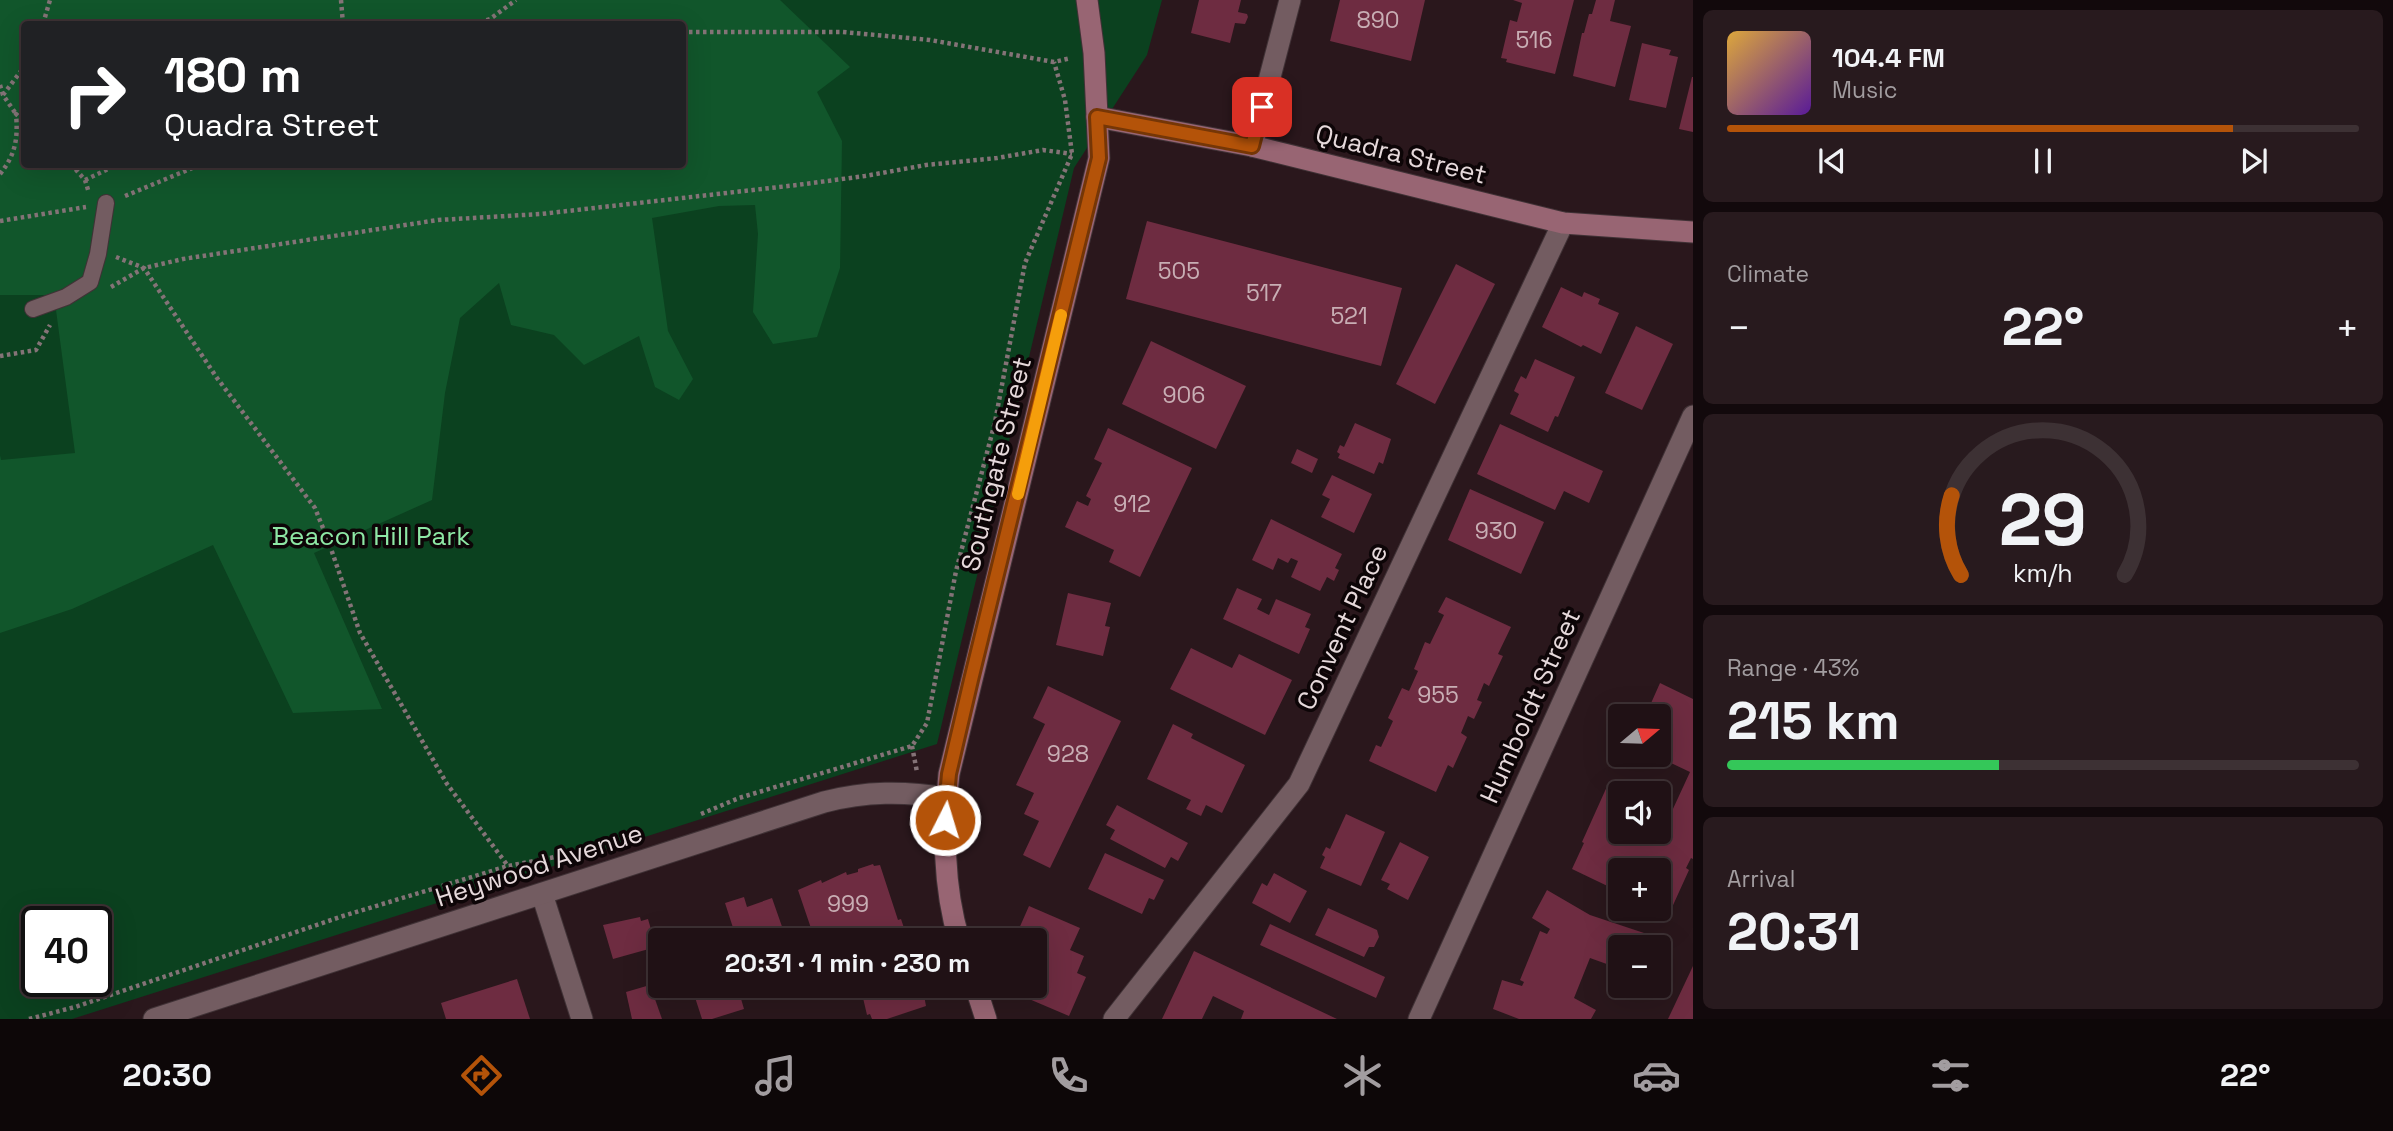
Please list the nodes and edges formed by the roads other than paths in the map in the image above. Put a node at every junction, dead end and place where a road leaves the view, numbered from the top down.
1 (1087, 0) edge
2 (1290, 0) edge
3 (1097, 117) junction
4 (1252, 146) junction
5 (99, 205) road end
6 (1563, 223) junction
7 (1693, 232) edge
8 (33, 309) dead end
9 (1693, 416) edge
10 (947, 798) junction
11 (542, 894) junction
12 (956, 928) edge
13 (979, 998) edge
14 (208, 1011) edge
15 (154, 1019) edge
16 (582, 1019) edge
17 (986, 1019) edge
18 (1114, 1019) edge
19 (1419, 1019) edge

1 - 3 street, Southgate Street
2 - 4 street
3 - 4 street, Quadra Street
3 - 10 street, Southgate Street
4 - 6 street, Quadra Street
5 - 8 lane
6 - 7 street, Quadra Street
6 - 18 street, Convent Place
9 - 19 street, Humboldt Street
10 - 11 street, Heywood Avenue
10 - 12 street, Southgate Street
11 - 14 street, Heywood Avenue
11 - 16 street
13 - 17 street
14 - 15 street, Heywood Avenue

